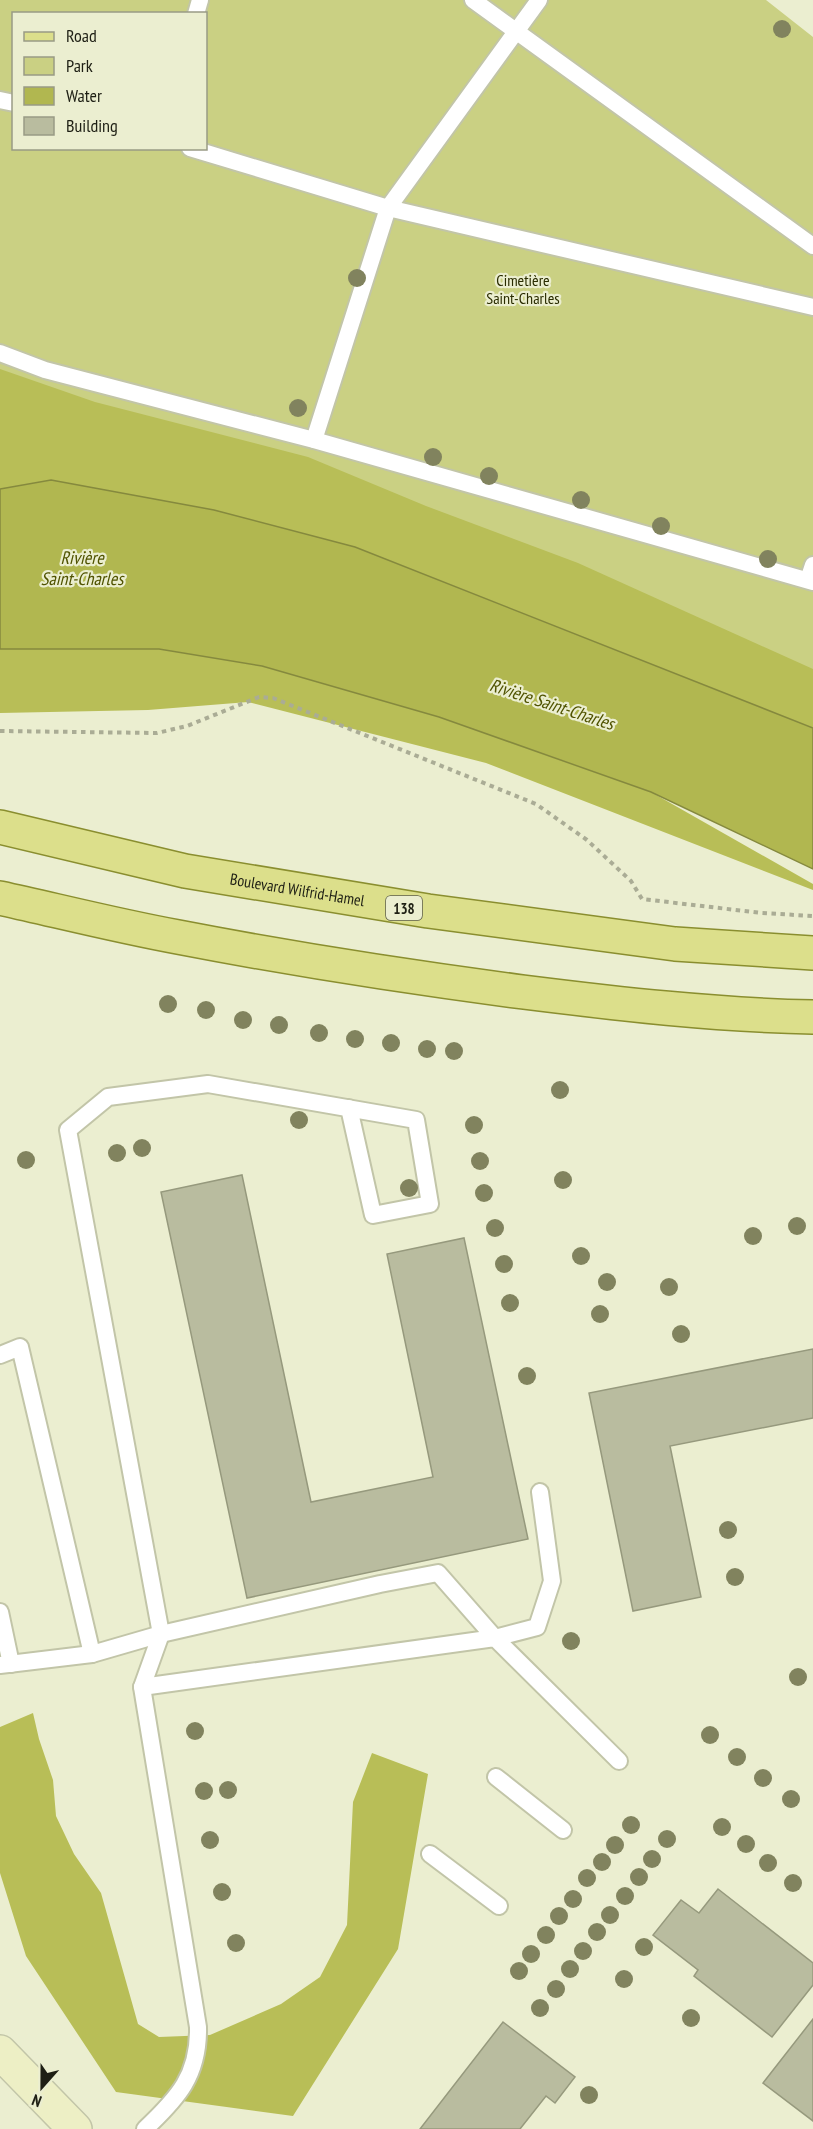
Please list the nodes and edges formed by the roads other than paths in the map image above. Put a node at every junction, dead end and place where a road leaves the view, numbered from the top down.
1 (473, 0) edge
2 (539, 0) edge
3 (516, 32) junction
4 (197, 150) edge
5 (388, 208) junction
6 (813, 246) edge
7 (813, 307) edge
8 (0, 353) edge
9 (314, 440) junction
10 (811, 576) edge
11 (0, 827) edge
12 (0, 898) edge
13 (813, 953) edge
14 (813, 1017) edge
15 (349, 1108) junction
16 (0, 1355) edge
17 (540, 1492) dead end
18 (0, 1612) edge
19 (161, 1634) junction
20 (495, 1638) junction
21 (92, 1654) junction
22 (6, 1665) edge
23 (142, 1687) junction
24 (619, 1761) dead end
25 (496, 1777) dead end
26 (563, 1830) dead end
27 (430, 1854) dead end
28 (499, 1906) dead end
29 (0, 2052) edge
30 (75, 2129) edge
31 (145, 2129) edge

1 - 3 lane
2 - 3 lane
3 - 5 lane
3 - 6 lane
4 - 5 lane
5 - 7 lane
5 - 9 lane
8 - 9 lane
9 - 10 lane
11 - 13 main road, Boulevard Wilfrid-Hamel / 138
12 - 14 main road
15 - 15 lane
15 - 19 lane
16 - 21 lane
17 - 20 lane
18 - 22 lane
19 - 20 lane
19 - 21 lane
19 - 23 lane
20 - 23 lane
20 - 24 lane
21 - 22 lane
23 - 31 lane
25 - 26 lane
27 - 28 lane
29 - 30 main road

